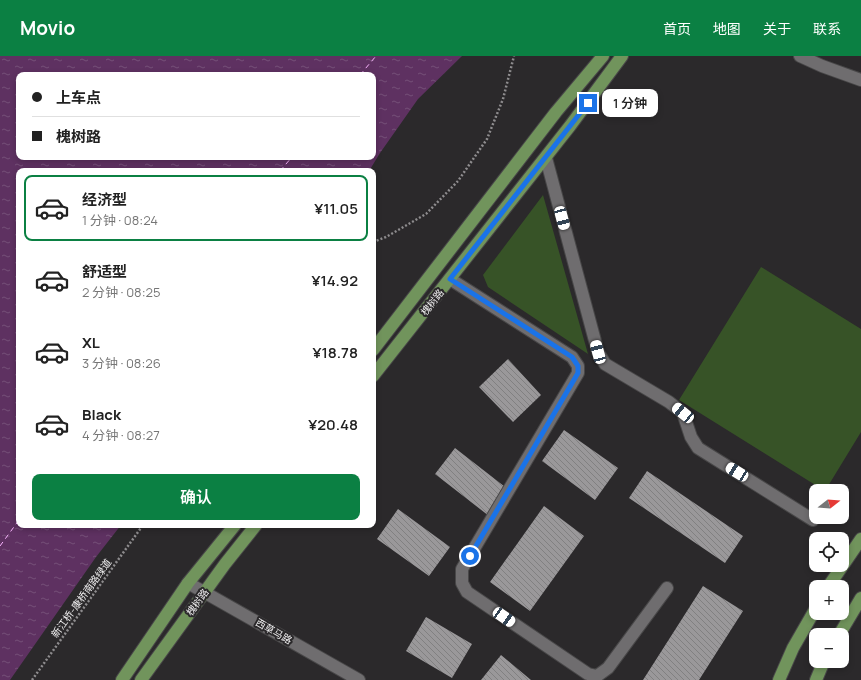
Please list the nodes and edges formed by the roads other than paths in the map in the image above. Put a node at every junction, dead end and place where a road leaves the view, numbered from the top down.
1 (603, 56) edge
2 (622, 56) edge
3 (800, 56) edge
4 (861, 80) edge
5 (546, 158) junction
6 (450, 279) junction
7 (376, 346) edge
8 (376, 372) edge
9 (809, 517) edge
10 (233, 528) edge
11 (254, 528) edge
12 (861, 539) edge
13 (833, 580) edge
14 (188, 583) junction
15 (667, 588) dead end
16 (204, 592) junction
17 (861, 598) edge
18 (809, 620) edge
19 (843, 628) edge
20 (821, 668) edge
21 (122, 680) edge
22 (141, 680) edge
23 (360, 680) edge
24 (779, 680) edge
25 (816, 680) edge

1 - 7 main road, 槐树路
2 - 5 main road, 槐树路
3 - 4 street
5 - 6 main road, 槐树路
5 - 9 street
6 - 8 main road, 槐树路
6 - 15 street
10 - 14 main road, 槐树路
11 - 16 main road, 槐树路
12 - 13 main road
14 - 16 street, 西草马路
14 - 21 main road, 槐树路
16 - 22 main road, 槐树路
16 - 23 street, 西草马路
17 - 19 main road
18 - 24 main road
20 - 25 main road

